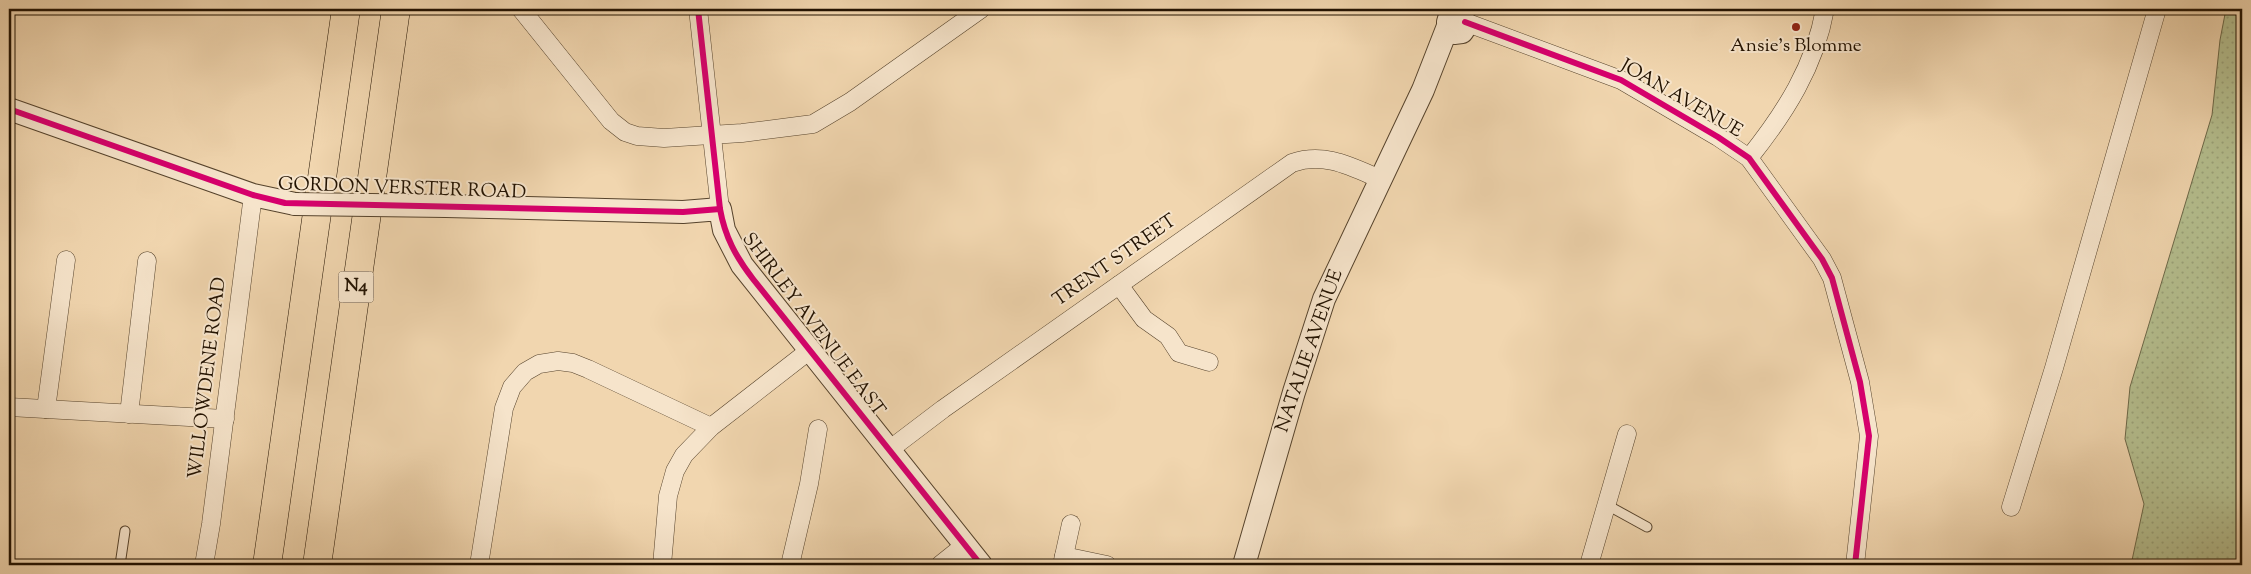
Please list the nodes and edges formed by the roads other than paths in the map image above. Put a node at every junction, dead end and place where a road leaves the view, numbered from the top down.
1 (346, 9) edge
2 (396, 9) edge
3 (522, 9) edge
4 (698, 9) edge
5 (981, 9) edge
6 (1825, 9) edge
7 (2157, 9) edge
8 (1458, 21) edge
9 (9, 109) edge
10 (711, 135) junction
11 (1749, 158) junction
12 (1380, 179) junction
13 (253, 195) junction
14 (720, 209) junction
15 (66, 260) dead end
16 (147, 261) dead end
17 (1119, 285) junction
18 (810, 350) junction
19 (1209, 362) dead end
20 (9, 407) edge
21 (46, 409) junction
22 (128, 414) junction
23 (225, 419) junction
24 (711, 428) junction
25 (818, 428) dead end
26 (1627, 434) dead end
27 (890, 450) junction
28 (1607, 505) junction
29 (2011, 507) dead end
30 (1071, 524) dead end
31 (1647, 527) dead end
32 (125, 530) dead end
33 (965, 545) junction
34 (1063, 561) edge
35 (120, 565) edge
36 (204, 565) edge
37 (267, 565) edge
38 (317, 565) edge
39 (479, 565) edge
40 (662, 565) edge
41 (790, 565) edge
42 (940, 565) edge
43 (981, 565) edge
44 (1107, 565) edge
45 (1244, 565) edge
46 (1589, 565) edge
47 (1856, 565) edge

1 - 37 highway
2 - 38 highway, N4
3 - 10 street
4 - 10 street, SHIRLEY AVENUE EAST
5 - 10 street
6 - 11 street
7 - 29 street
8 - 11 street, JOAN AVENUE
8 - 12 street, NATALIE AVENUE
9 - 13 street, GORDON VERSTER ROAD
10 - 14 street, SHIRLEY AVENUE EAST
11 - 47 street, JOAN AVENUE
12 - 17 street, TRENT STREET
12 - 45 street, NATALIE AVENUE
13 - 14 street, GORDON VERSTER ROAD, bridge
13 - 23 street, WILLOWDENE ROAD
14 - 18 street, SHIRLEY AVENUE EAST
15 - 21 street
16 - 22 street
17 - 19 street
17 - 27 street, TRENT STREET
18 - 24 street
18 - 27 street, SHIRLEY AVENUE EAST
20 - 21 street
21 - 22 street
22 - 23 street
23 - 36 street, WILLOWDENE ROAD
24 - 39 street
24 - 40 street
25 - 41 street
26 - 28 street
27 - 33 street, SHIRLEY AVENUE EAST
28 - 31 lane
28 - 46 street
30 - 34 street
32 - 35 lane
33 - 42 street
33 - 43 street, SHIRLEY AVENUE EAST
34 - 44 street

